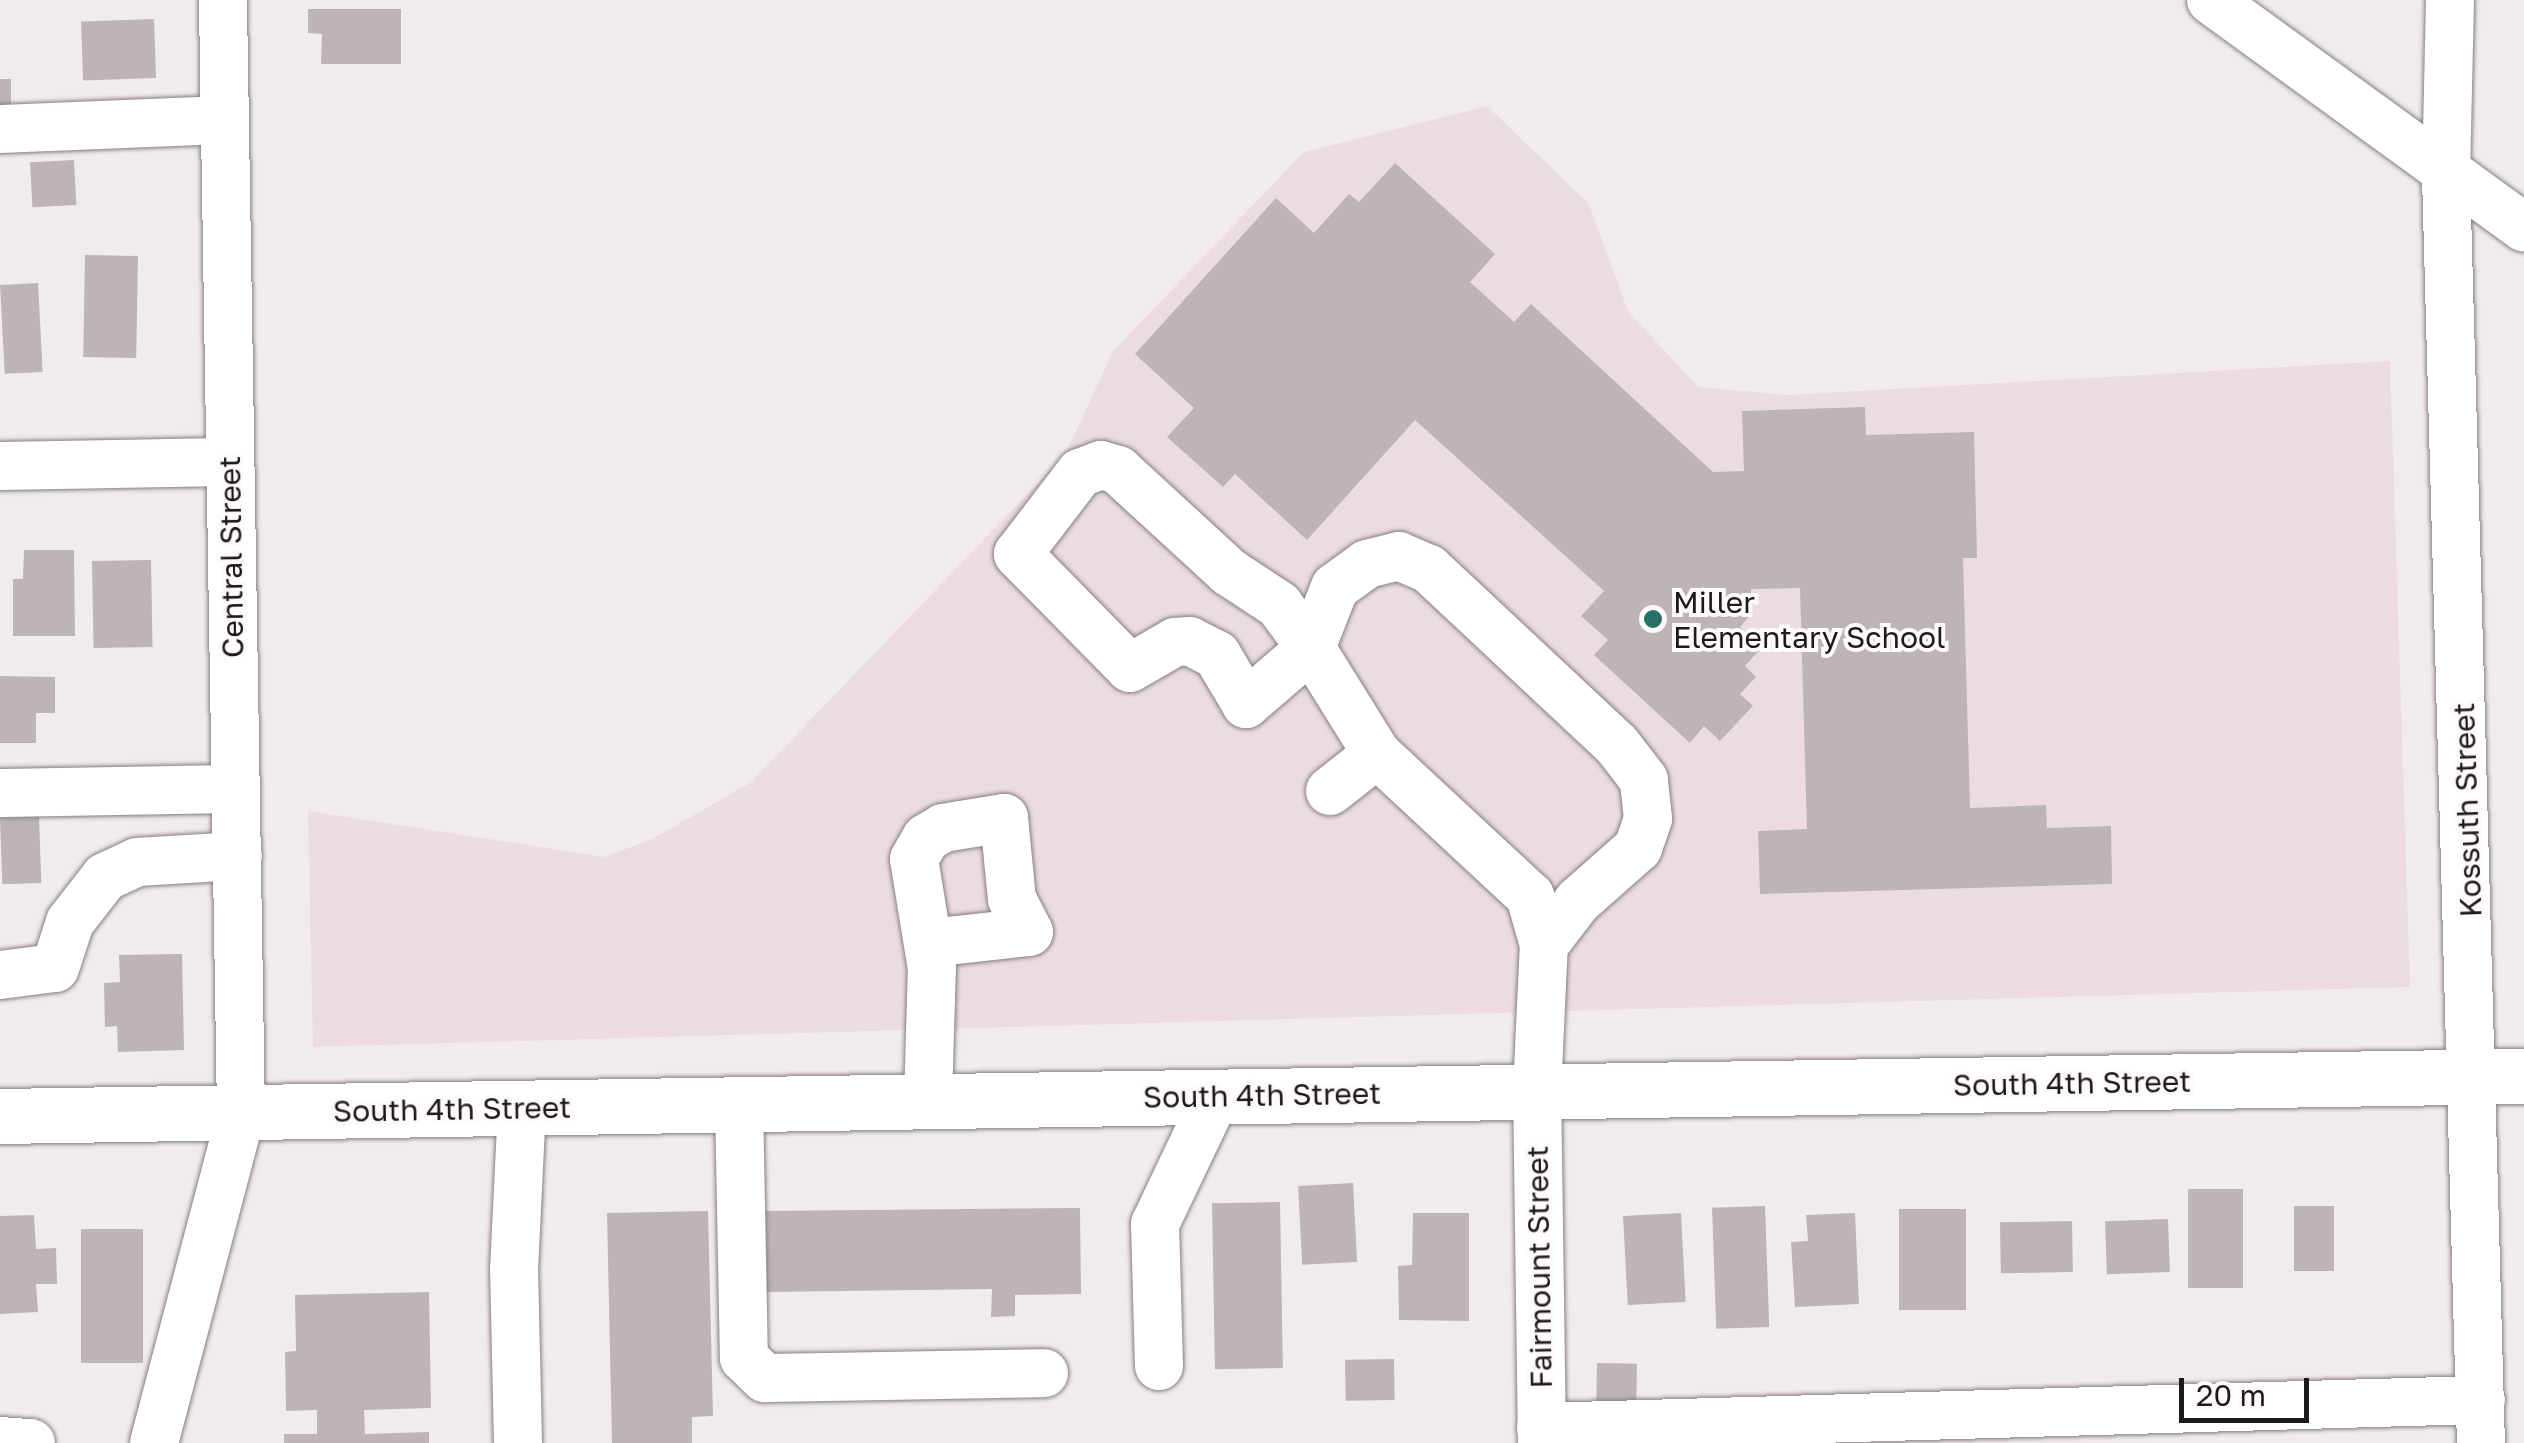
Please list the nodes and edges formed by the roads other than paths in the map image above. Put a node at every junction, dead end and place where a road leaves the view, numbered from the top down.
1 (223, 0) edge
2 (2211, 0) edge
3 (2450, 0) edge
4 (225, 120) junction
5 (0, 128) edge
6 (2446, 176) junction
7 (2524, 227) edge
8 (229, 462) junction
9 (0, 466) edge
10 (1311, 648) junction
11 (1377, 754) junction
12 (236, 790) junction
13 (1330, 791) dead end
14 (0, 793) edge
15 (238, 856) junction
16 (929, 944) junction
17 (1544, 945) junction
18 (0, 975) edge
19 (2499, 1076) edge
20 (1537, 1091) junction
21 (1216, 1096) junction
22 (928, 1100) junction
23 (739, 1104) junction
24 (522, 1108) junction
25 (241, 1113) junction
26 (0, 1116) edge
27 (1159, 1366) dead end
28 (1044, 1373) dead end
29 (2481, 1422) edge
30 (1542, 1435) edge
31 (0, 1441) edge
32 (31, 1443) edge
33 (154, 1443) edge
34 (518, 1443) edge

1 - 4 street, Central Street
2 - 6 street
3 - 6 street, Kossuth Street
4 - 5 street
4 - 8 street, Central Street
6 - 7 street
6 - 19 street, Kossuth Street
8 - 9 street
8 - 12 street, Central Street
10 - 10 street, Fairmount Street
10 - 11 street, Fairmount Street
10 - 17 street
11 - 13 street
11 - 17 street, Fairmount Street
12 - 14 street
12 - 15 street, Central Street
15 - 18 street
15 - 25 street, Central Street
16 - 16 street
16 - 22 street
17 - 20 street, Fairmount Street
19 - 20 main road, South 4th Street
19 - 29 street, Kossuth Street
20 - 21 main road, South 4th Street
20 - 30 street, Fairmount Street
21 - 22 main road, South 4th Street
21 - 27 street
22 - 23 main road, South 4th Street
23 - 24 main road, South 4th Street
23 - 28 street
24 - 25 main road, South 4th Street
24 - 34 street
25 - 26 main road, South 4th Street
25 - 33 street, Central Street
29 - 30 street
31 - 32 street

